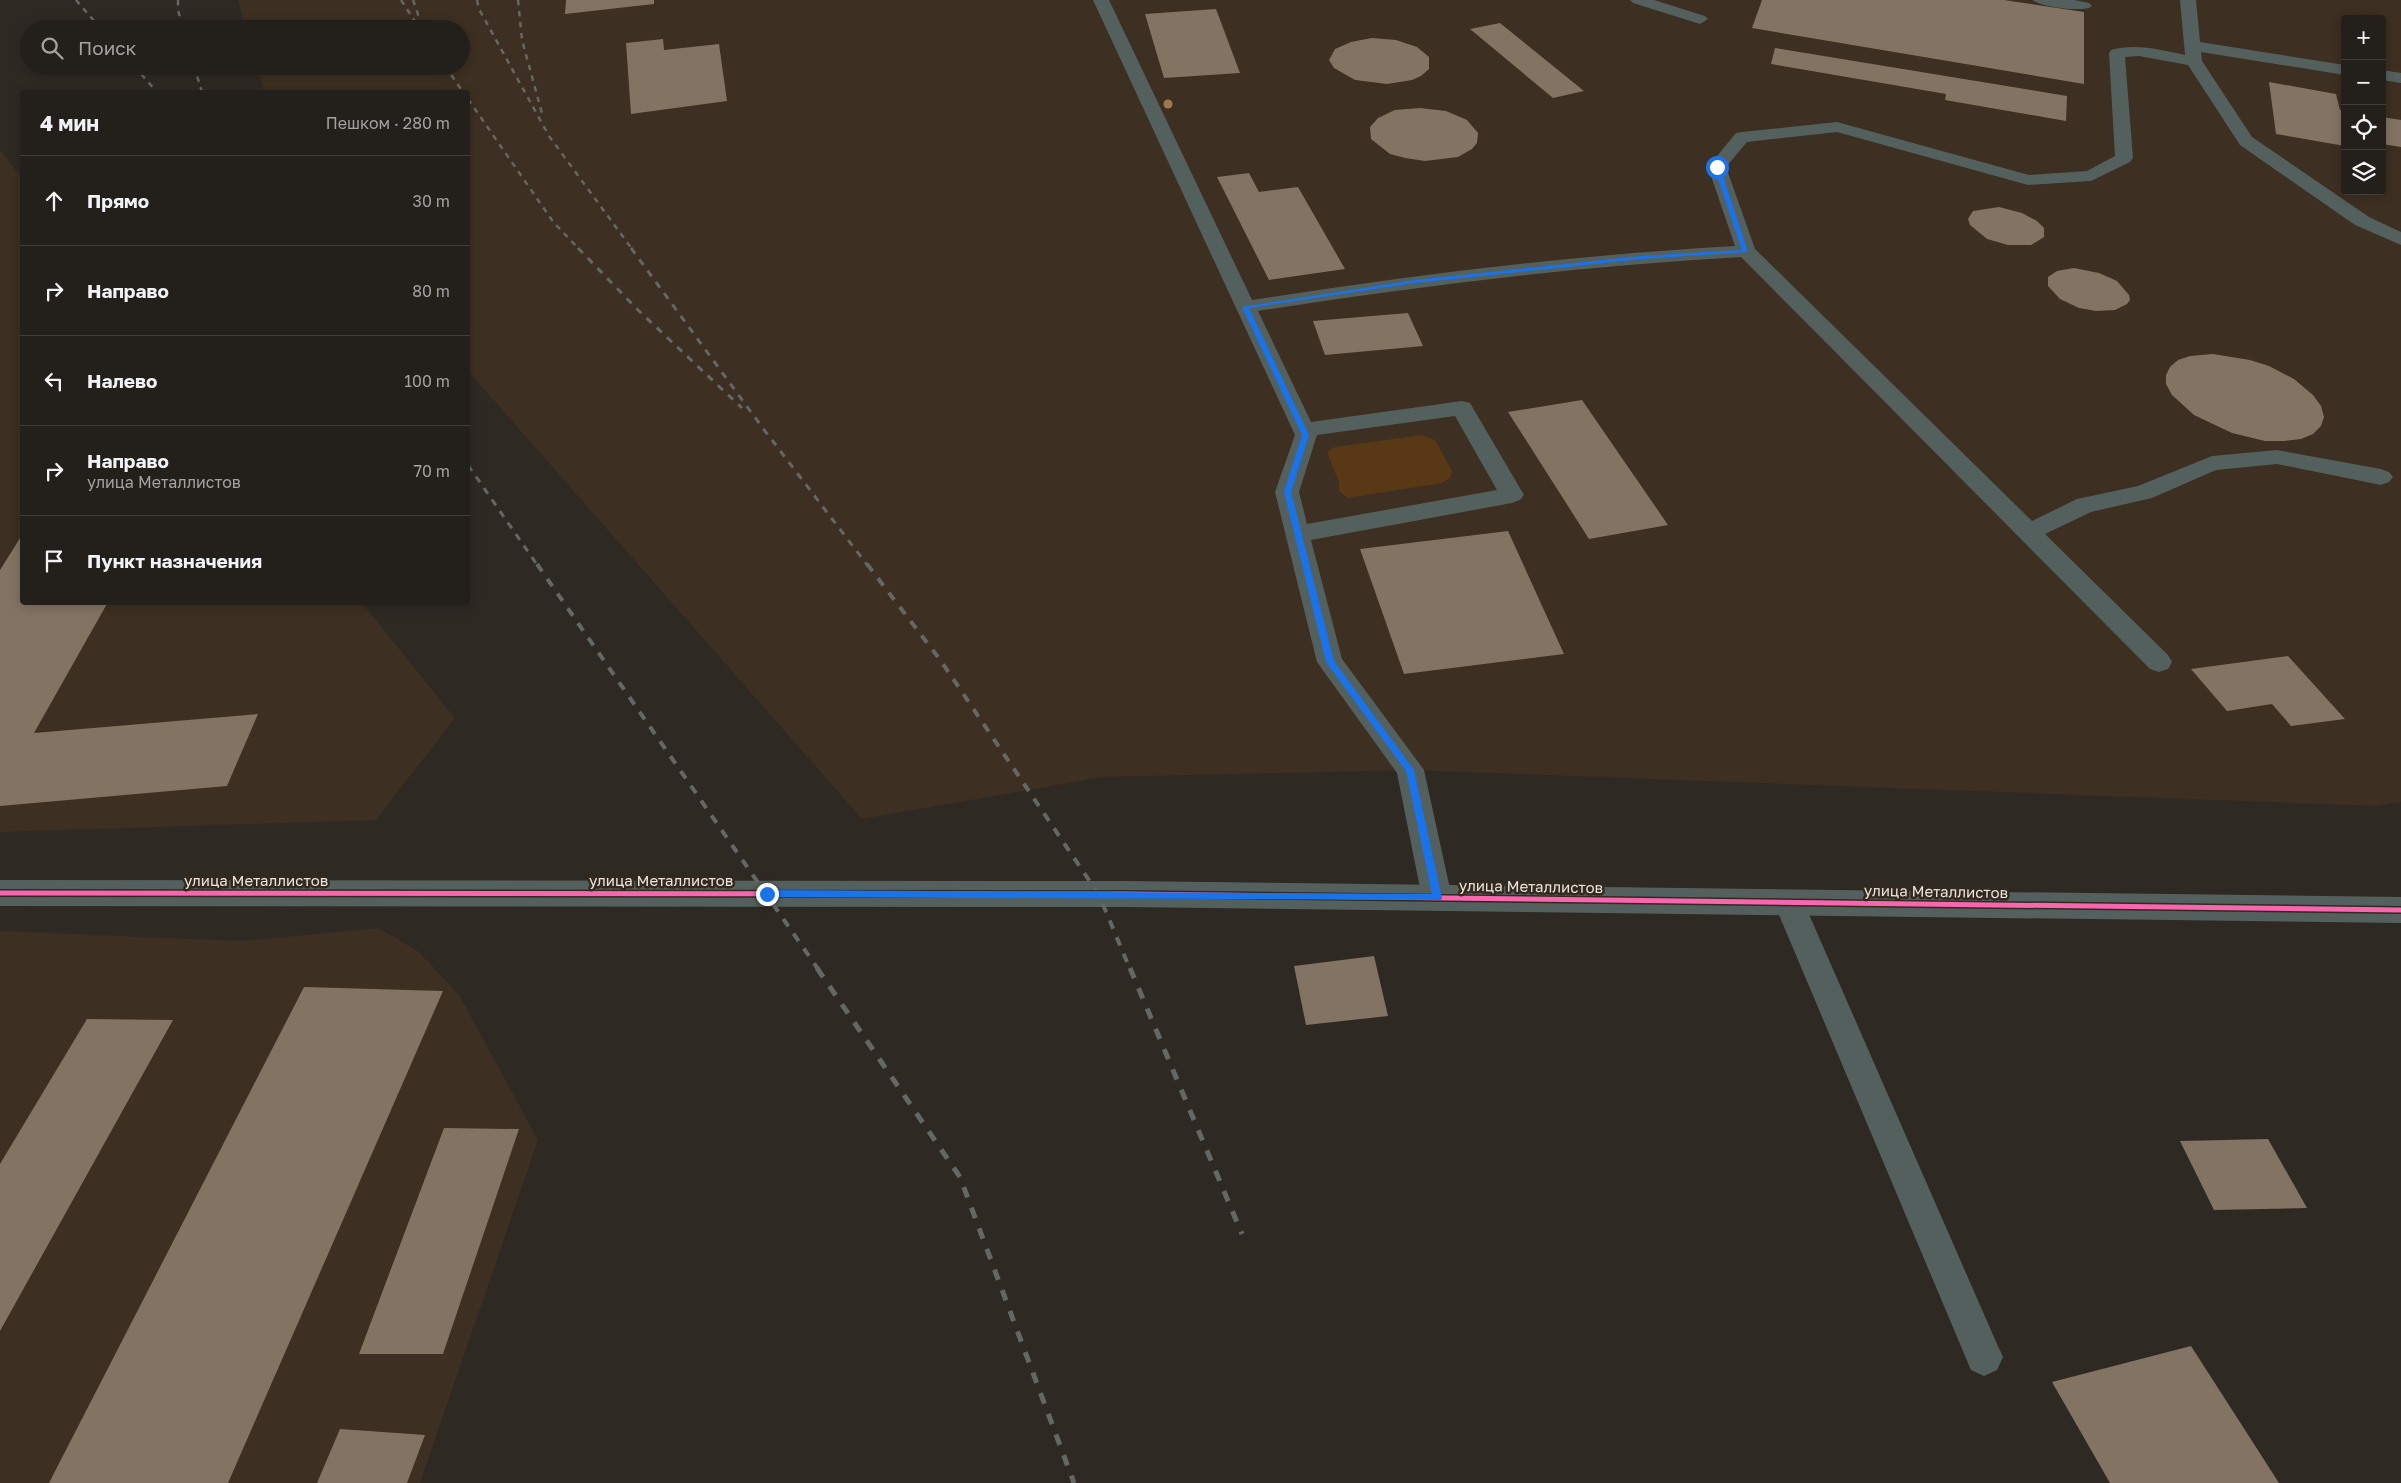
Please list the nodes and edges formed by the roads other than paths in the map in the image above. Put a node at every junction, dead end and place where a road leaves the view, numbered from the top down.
1 (1101, 0) edge
2 (1638, 0) edge
3 (2041, 0) edge
4 (2188, 0) edge
5 (2084, 6) dead end
6 (1700, 19) dead end
7 (2194, 54) junction
8 (2341, 70) edge
9 (2386, 76) edge
10 (2401, 78) edge
11 (2401, 238) edge
12 (1746, 251) junction
13 (1245, 307) junction
14 (1304, 430) junction
15 (2381, 477) dead end
16 (2029, 532) junction
17 (1298, 534) junction
18 (2159, 662) dead end
19 (0, 893) edge
20 (1438, 898) junction
21 (1790, 903) junction
22 (2401, 910) edge
23 (1984, 1357) dead end

1 - 13 street
2 - 6 street
3 - 5 street
4 - 7 street
7 - 8 street
7 - 11 street
7 - 12 street
9 - 10 street
12 - 13 street
12 - 16 street
13 - 14 street
14 - 17 street
14 - 17 street
15 - 16 street
16 - 18 street
17 - 20 street
19 - 20 street, улица Металлистов
20 - 21 street, улица Металлистов
21 - 22 street, улица Металлистов
21 - 23 street

